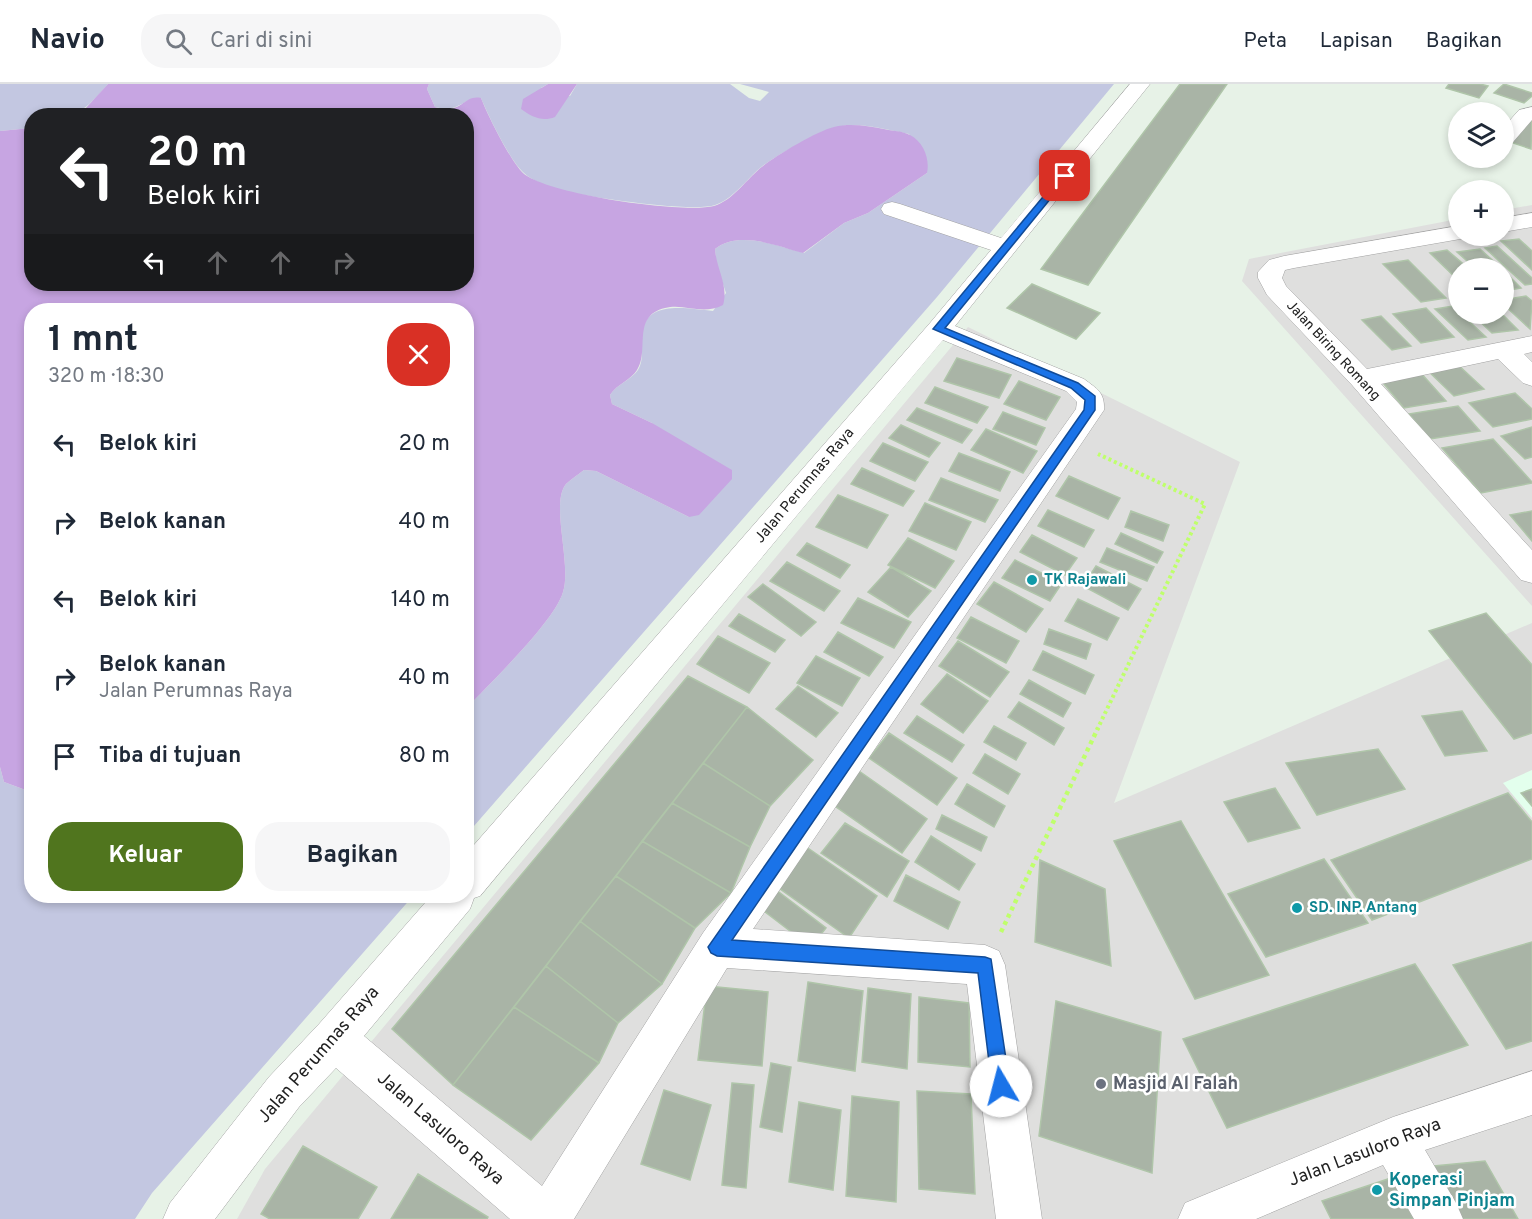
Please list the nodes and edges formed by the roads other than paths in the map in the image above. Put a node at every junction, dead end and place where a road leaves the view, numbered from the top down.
1 (1140, 84) edge
2 (1532, 113) edge
3 (1514, 128) edge
4 (892, 209) dead end
5 (1532, 220) edge
6 (1514, 223) edge
7 (1448, 235) edge
8 (1006, 247) junction
9 (939, 329) junction
10 (1532, 344) edge
11 (1504, 350) junction
12 (1532, 377) edge
13 (1361, 380) junction
14 (1532, 571) edge
15 (474, 874) edge
16 (450, 903) edge
17 (717, 947) junction
18 (334, 1039) junction
19 (1532, 1093) edge
20 (1393, 1139) junction
21 (186, 1219) edge
22 (547, 1219) edge
23 (1019, 1219) edge
24 (1201, 1219) edge
25 (1440, 1219) edge

1 - 8 street, Jalan Perumnas Raya
2 - 3 street
4 - 8 street
5 - 6 street
7 - 13 street, Jalan Biring Romang
8 - 9 street, Jalan Perumnas Raya
9 - 15 street, Jalan Perumnas Raya
9 - 17 street
10 - 11 street
11 - 12 street
11 - 13 street
13 - 14 street, Jalan Biring Romang
16 - 18 street, Jalan Perumnas Raya
17 - 22 street
17 - 23 street
18 - 21 street, Jalan Perumnas Raya
18 - 22 street, Jalan Lasuloro Raya
19 - 20 street, Jalan Lasuloro Raya
20 - 24 street, Jalan Lasuloro Raya
20 - 25 street

